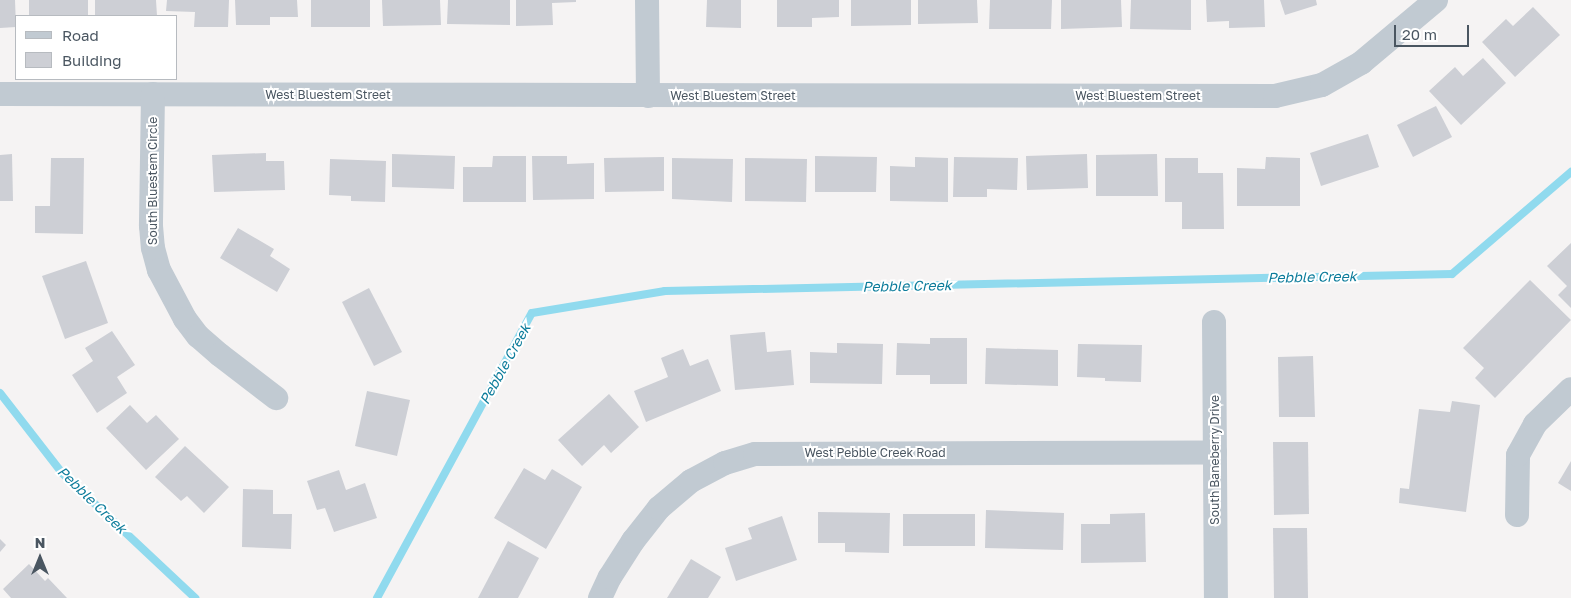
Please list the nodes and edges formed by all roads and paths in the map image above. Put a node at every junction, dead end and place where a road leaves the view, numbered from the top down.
1 (647, 0) edge
2 (1436, 0) edge
3 (0, 94) edge
4 (153, 94) junction
5 (648, 96) junction
6 (1214, 322) dead end
7 (1571, 389) edge
8 (276, 398) dead end
9 (1215, 452) junction
10 (1517, 515) dead end
11 (600, 598) edge
12 (1216, 598) edge

1 - 5 street
2 - 5 street, West Bluestem Street
3 - 4 street, West Bluestem Street
4 - 5 street, West Bluestem Street
4 - 8 street, South Bluestem Circle
6 - 9 street, South Baneberry Drive
7 - 10 street
9 - 11 street, West Pebble Creek Road
9 - 12 street, South Baneberry Drive

